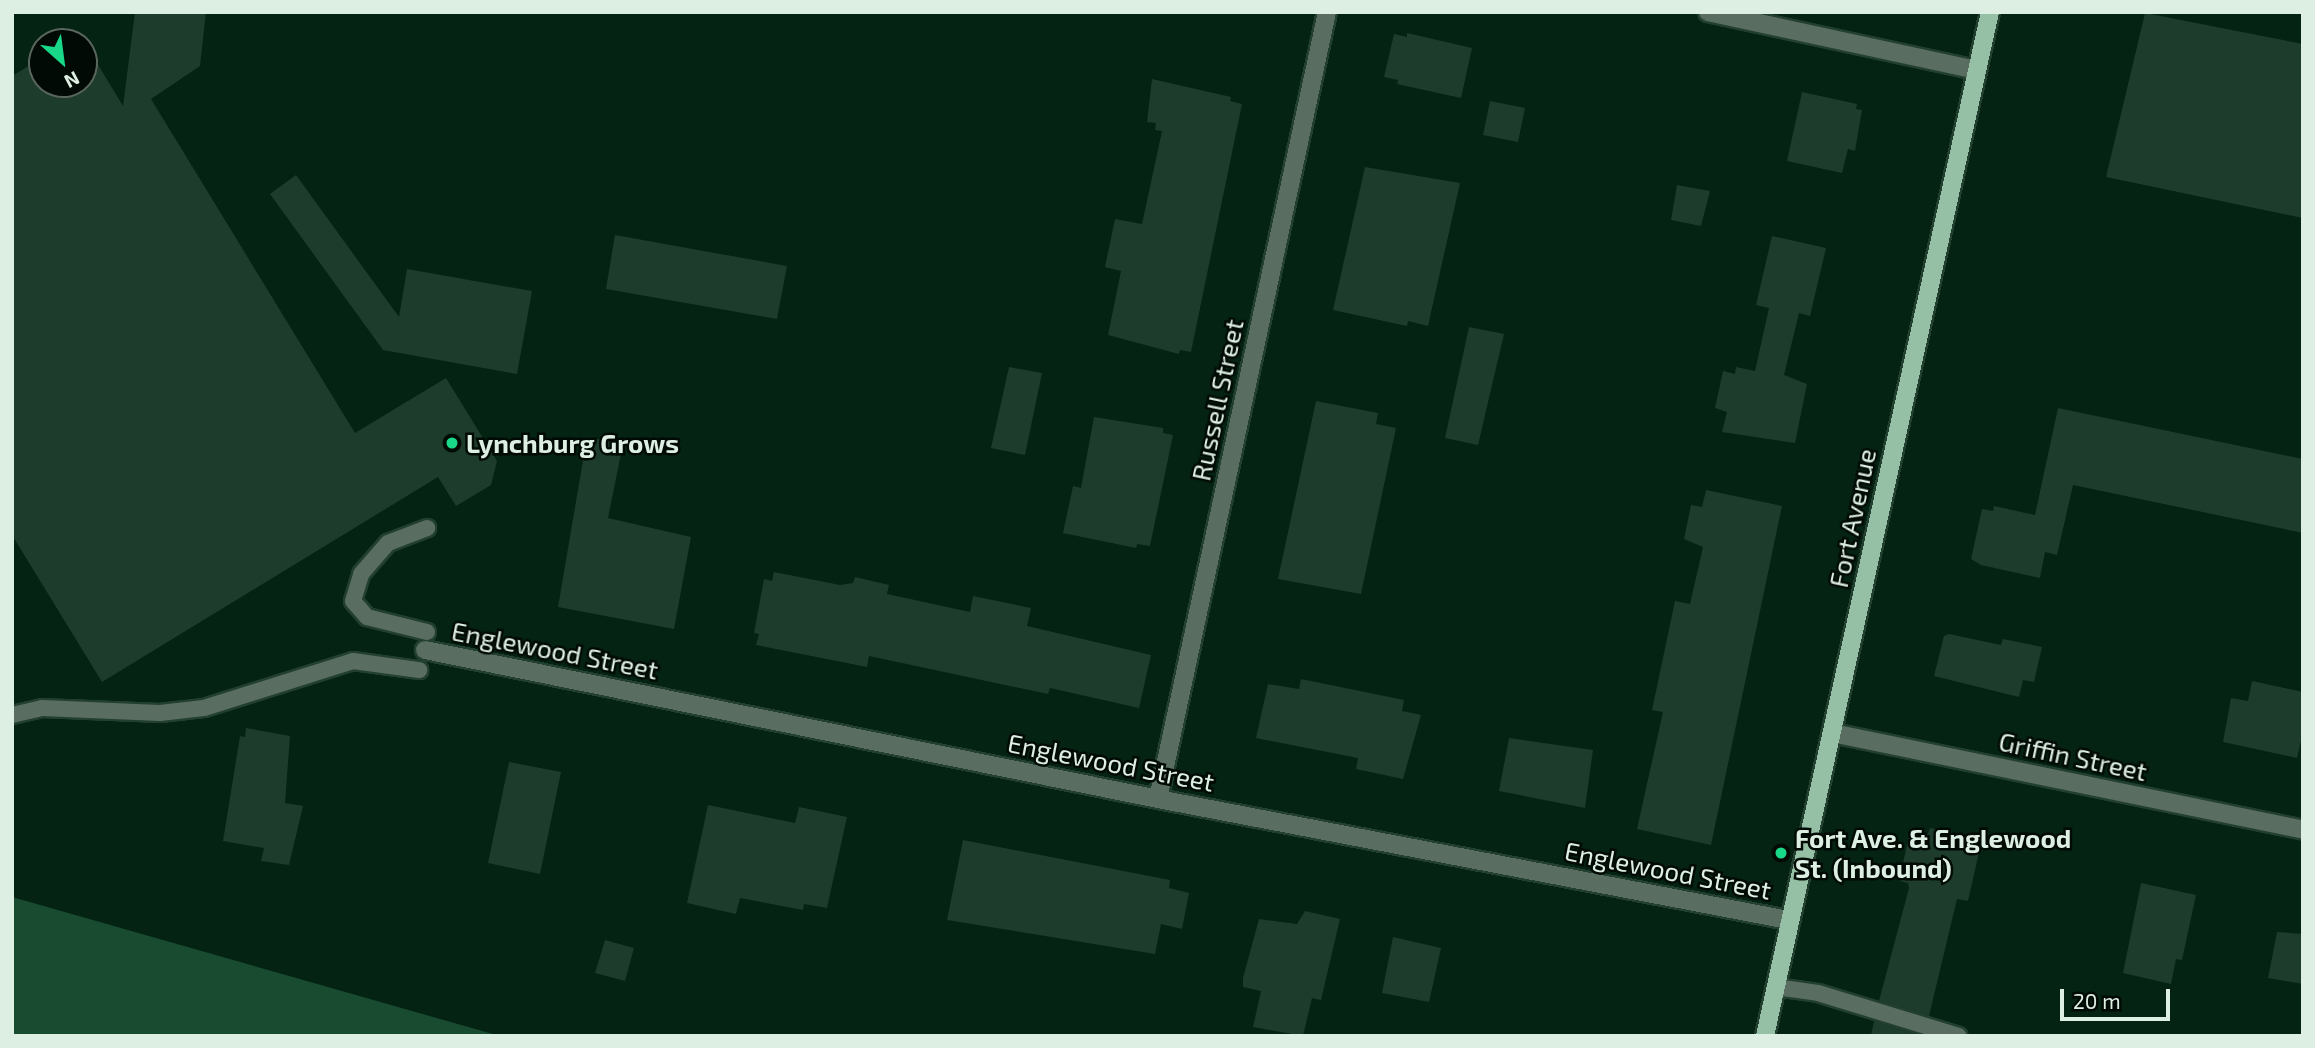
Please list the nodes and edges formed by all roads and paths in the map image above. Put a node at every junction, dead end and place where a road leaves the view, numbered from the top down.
1 (1327, 12) edge
2 (1708, 12) edge
3 (1990, 12) edge
4 (1977, 70) junction
5 (427, 528) dead end
6 (426, 641) joint
7 (419, 670) dead end
8 (12, 715) edge
9 (1832, 733) junction
10 (1158, 799) junction
11 (2303, 831) edge
12 (1788, 920) junction
13 (1776, 987) junction
14 (1765, 1036) edge
15 (1959, 1036) edge

1 - 10 street, Russell Street
2 - 4 street
3 - 4 main road, Fort Avenue
4 - 9 main road, Fort Avenue
5 - 6 lane
6 - 10 street, Englewood Street
7 - 8 lane
9 - 11 street, Griffin Street
9 - 12 main road, Fort Avenue
10 - 12 street, Englewood Street
12 - 13 main road, Fort Avenue
13 - 14 main road, Fort Avenue
13 - 15 lane

